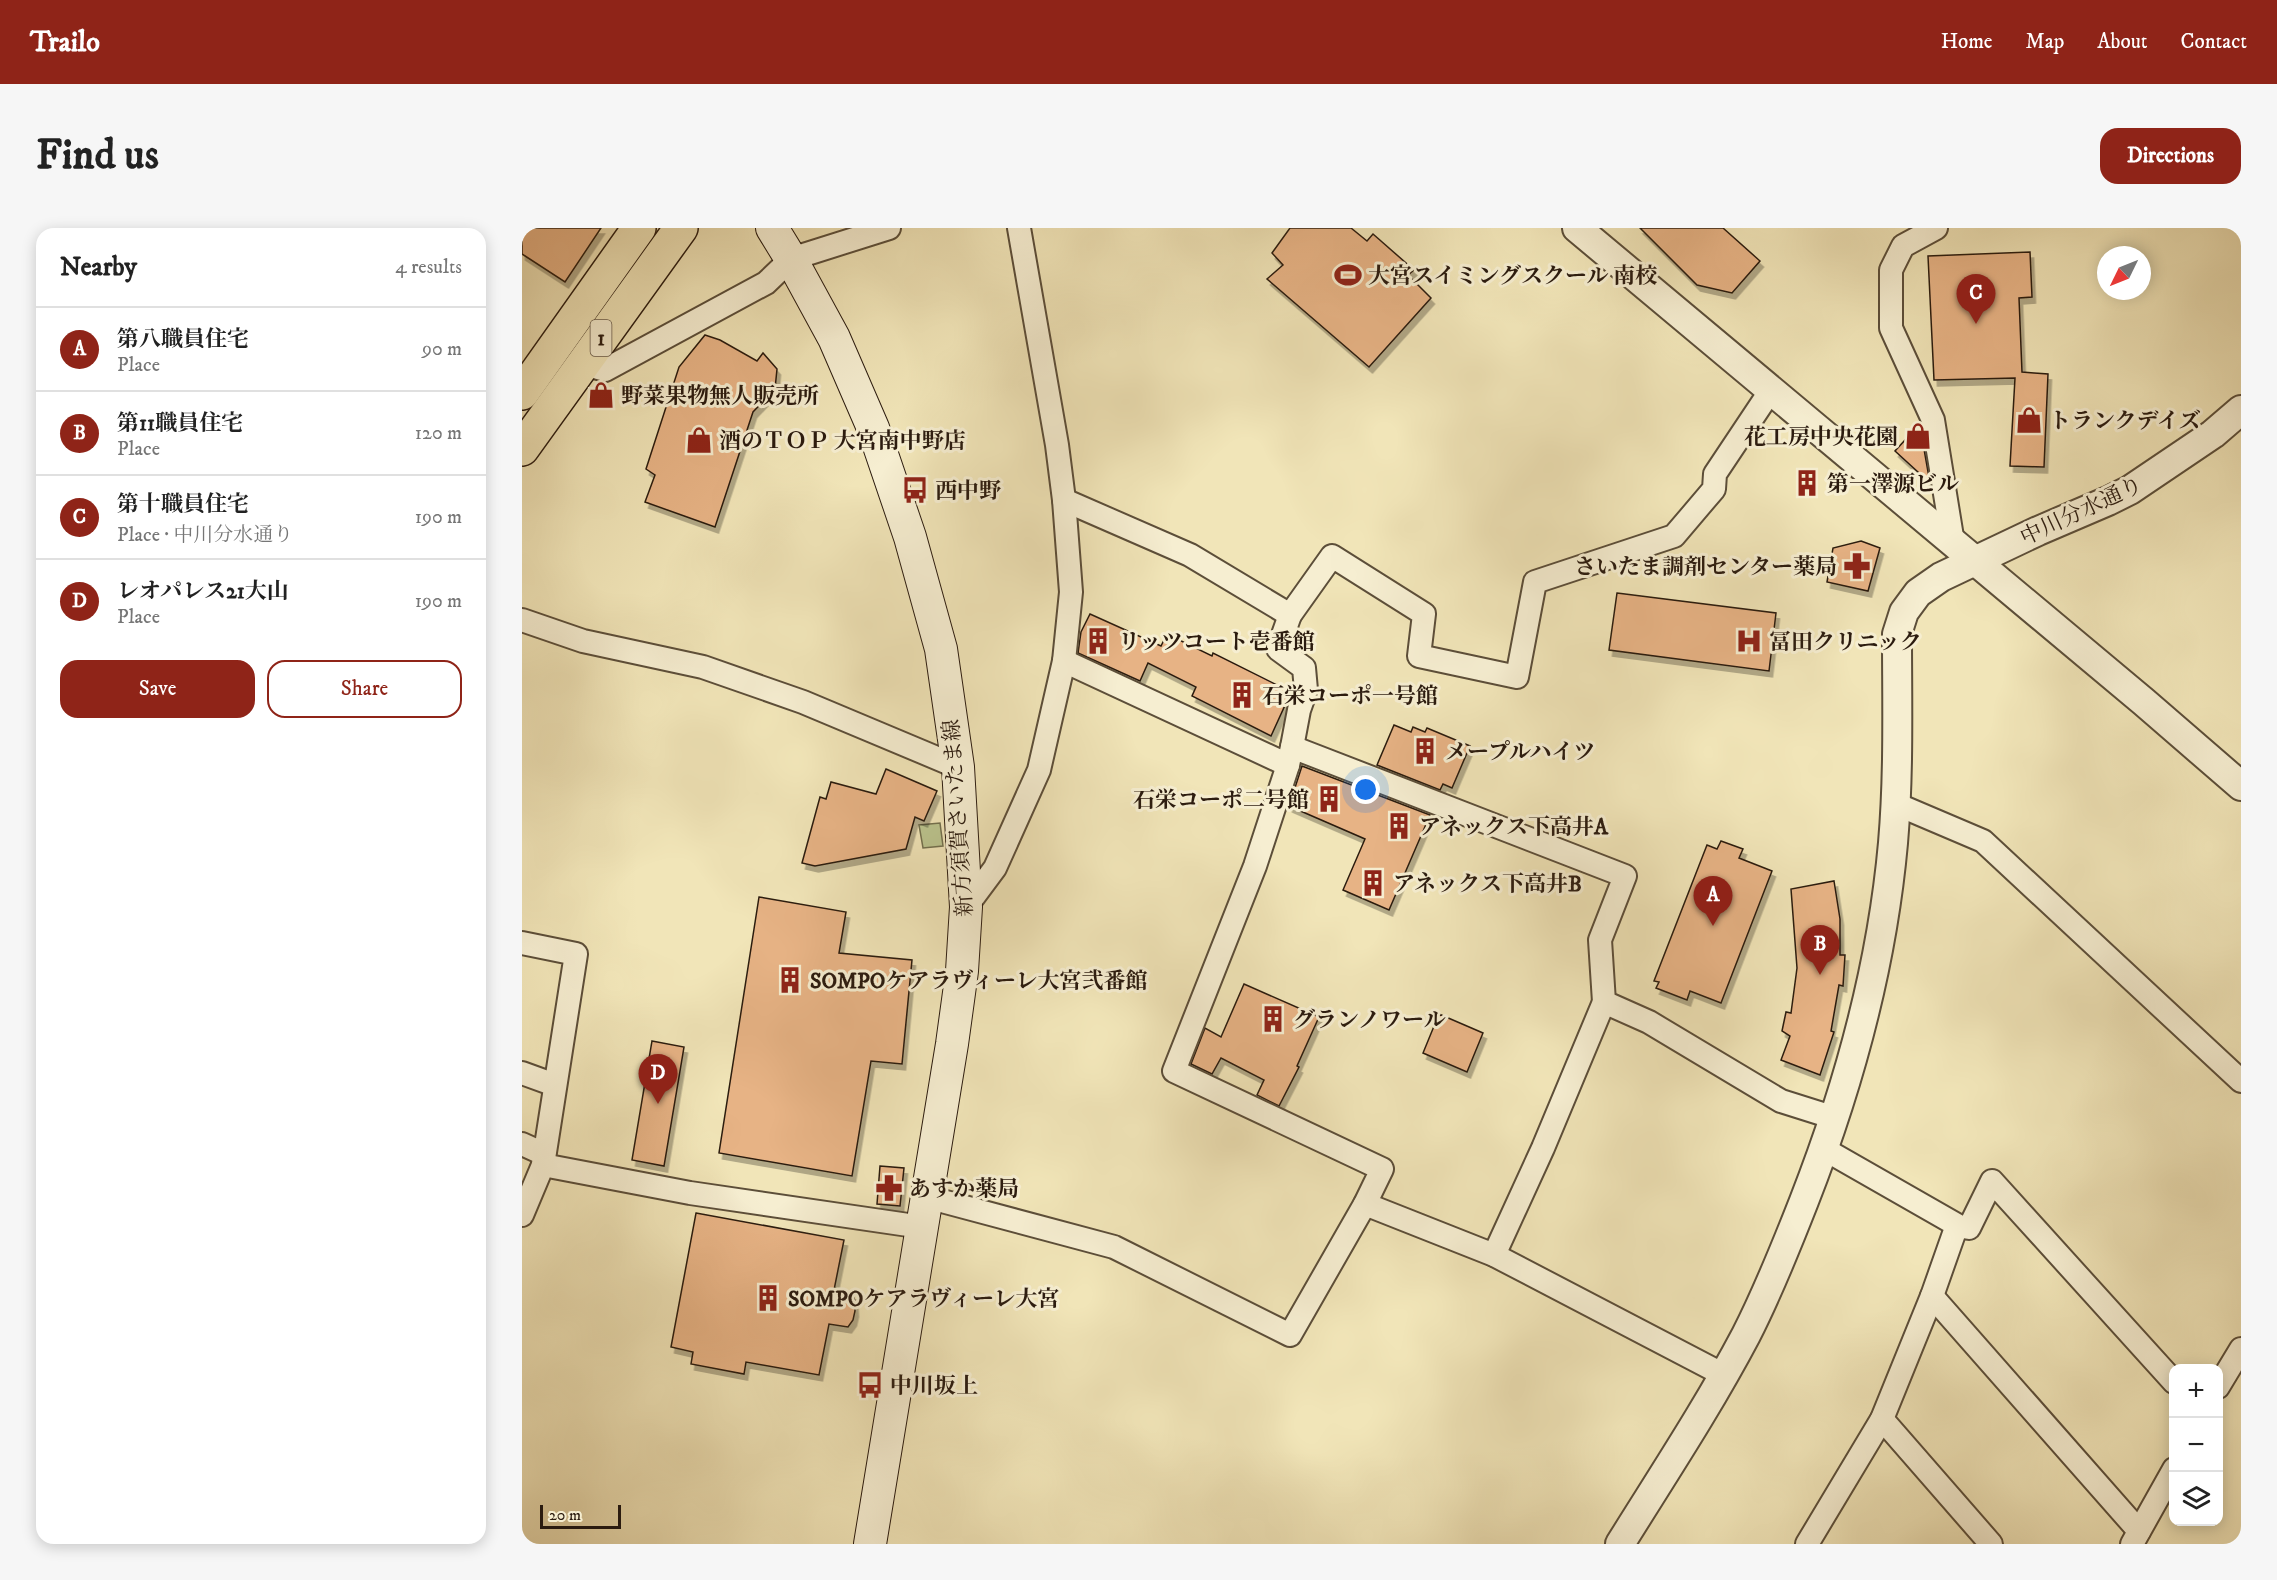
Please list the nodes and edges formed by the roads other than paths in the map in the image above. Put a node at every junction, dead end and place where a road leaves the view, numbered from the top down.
1 (639, 228) edge
2 (681, 228) edge
3 (772, 228) edge
4 (889, 228) edge
5 (1019, 228) edge
6 (1577, 228) edge
7 (1936, 228) edge
8 (791, 259) junction
9 (583, 364) junction
10 (1771, 390) junction
11 (522, 393) edge
12 (2241, 410) edge
13 (522, 449) edge
14 (1064, 500) junction
15 (1964, 552) junction
16 (1290, 615) junction
17 (522, 620) edge
18 (1064, 661) junction
19 (1290, 756) junction
20 (958, 767) junction
21 (2241, 786) edge
22 (1896, 804) junction
23 (966, 907) junction
24 (522, 943) edge
25 (1604, 1002) junction
26 (522, 1072) edge
27 (2241, 1081) edge
28 (555, 1085) junction
29 (1835, 1118) junction
30 (522, 1144) edge
31 (1824, 1149) junction
32 (544, 1159) junction
33 (927, 1197) junction
34 (1365, 1204) junction
35 (522, 1215) edge
36 (1956, 1226) junction
37 (922, 1227) junction
38 (1494, 1255) junction
39 (1932, 1296) junction
40 (2241, 1349) edge
41 (1724, 1375) junction
42 (2169, 1376) edge
43 (2223, 1380) edge
44 (1882, 1419) junction
45 (2172, 1472) edge
46 (2136, 1537) edge
47 (870, 1544) edge
48 (1620, 1544) edge
49 (1808, 1544) edge
50 (1991, 1544) edge

1 - 11 main road, 1
2 - 9 main road, 1
3 - 8 main road, 新方須賀さいたま線
4 - 8 street
5 - 14 street
6 - 10 street
7 - 15 street
8 - 9 street
8 - 20 main road, 新方須賀さいたま線
9 - 13 main road, 1
10 - 15 street
10 - 16 street
12 - 15 street, 中川分水通り
14 - 16 street
14 - 18 street
15 - 21 street
15 - 22 street, 中川分水通り
16 - 19 street
17 - 20 street
18 - 19 street
18 - 23 street
19 - 25 street
19 - 34 street
20 - 23 main road, 新方須賀さいたま線
22 - 27 street
22 - 29 street, 中川分水通り
23 - 33 main road, 新方須賀さいたま線
24 - 28 street
25 - 29 street
25 - 38 street
26 - 28 street
28 - 32 street
29 - 31 street, 中川分水通り
30 - 32 street
31 - 36 street
31 - 41 street, 中川分水通り
32 - 35 street
32 - 37 street
33 - 34 street
33 - 37 main road, 新方須賀さいたま線
34 - 38 street
36 - 39 street
36 - 42 street
37 - 47 main road, 新方須賀さいたま線
38 - 41 street
39 - 44 street
39 - 46 street
40 - 43 street
41 - 48 street, 中川分水通り
44 - 49 street
44 - 50 street
45 - 46 street

